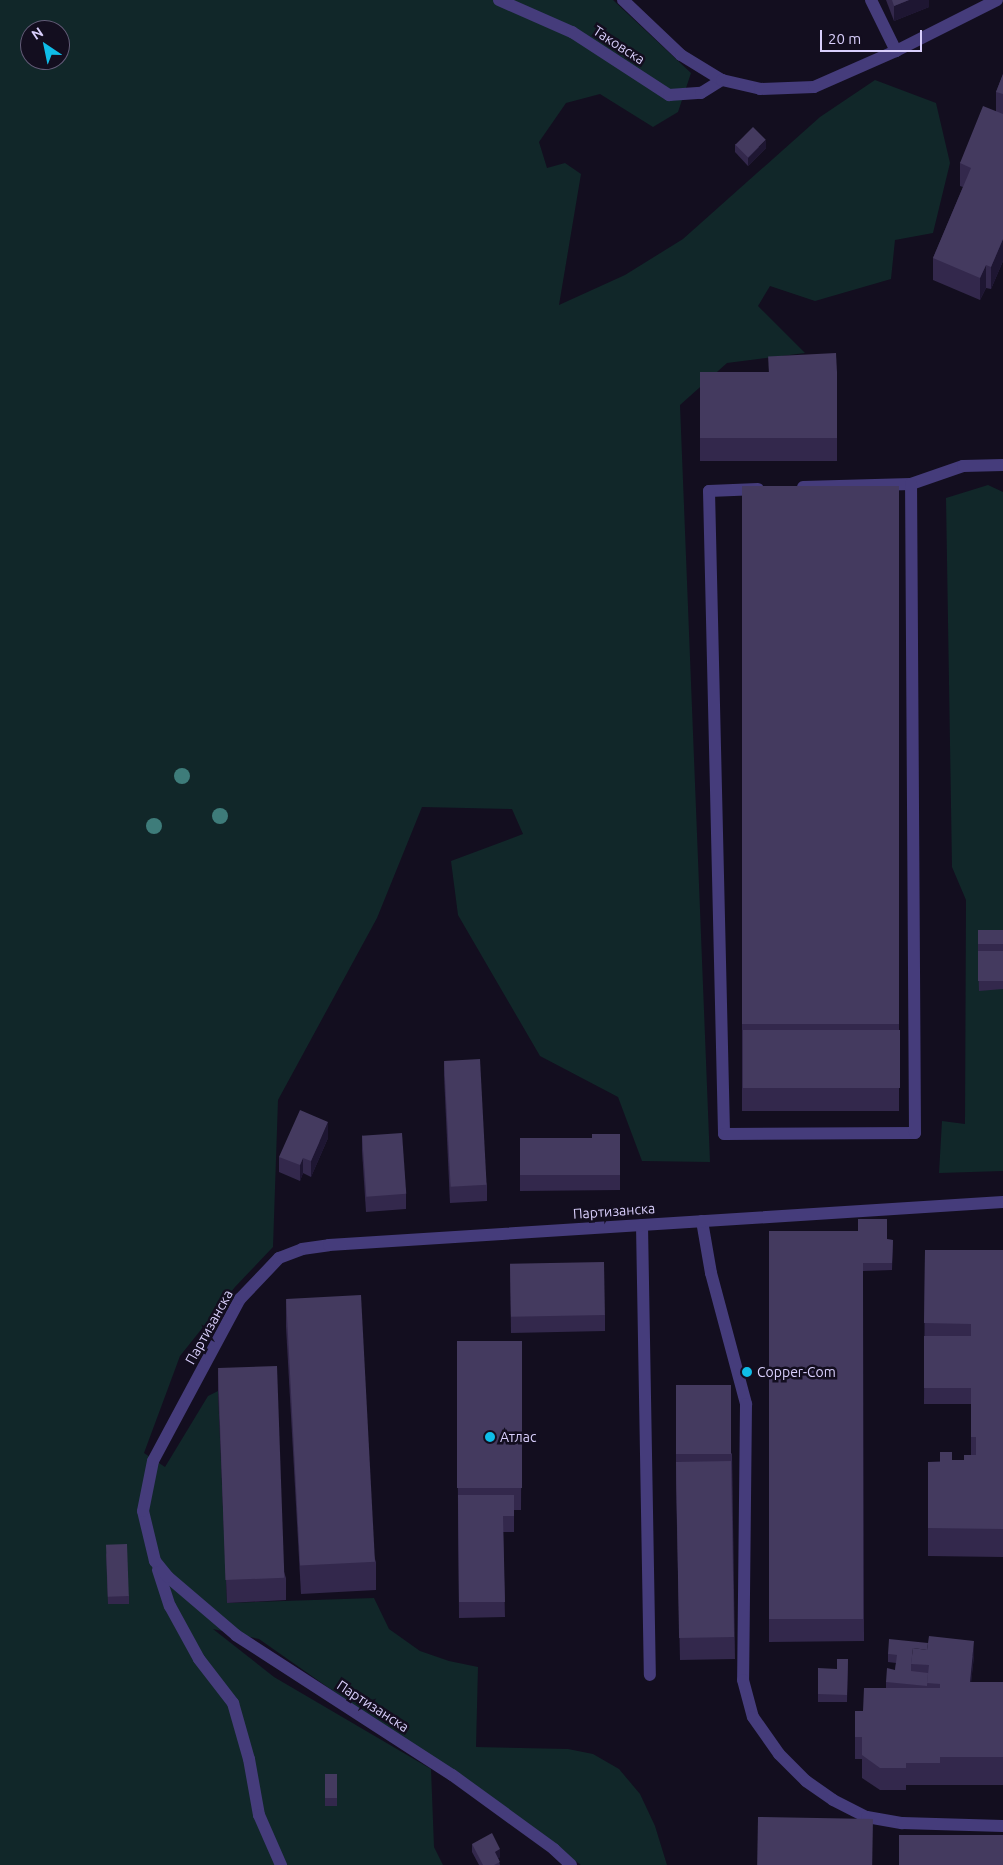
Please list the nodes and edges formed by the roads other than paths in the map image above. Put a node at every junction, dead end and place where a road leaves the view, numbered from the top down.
1 (499, 0) edge
2 (623, 0) edge
3 (871, 0) edge
4 (997, 0) edge
5 (896, 51) junction
6 (722, 80) junction
7 (1003, 465) edge
8 (911, 484) junction
9 (786, 488) edge
10 (767, 489) edge
11 (1003, 1202) edge
12 (702, 1221) junction
13 (642, 1224) junction
14 (155, 1560) junction
15 (650, 1675) dead end
16 (1003, 1826) edge
17 (281, 1865) edge
18 (571, 1865) edge

1 - 6 street, Таковска
2 - 6 street
3 - 5 street
4 - 5 street
5 - 6 street
7 - 8 street
8 - 9 street
8 - 10 street
11 - 12 street, Партизанска
12 - 13 street, Партизанска
12 - 16 street
13 - 14 street, Партизанска
13 - 15 street
14 - 17 street
14 - 18 street, Партизанска

